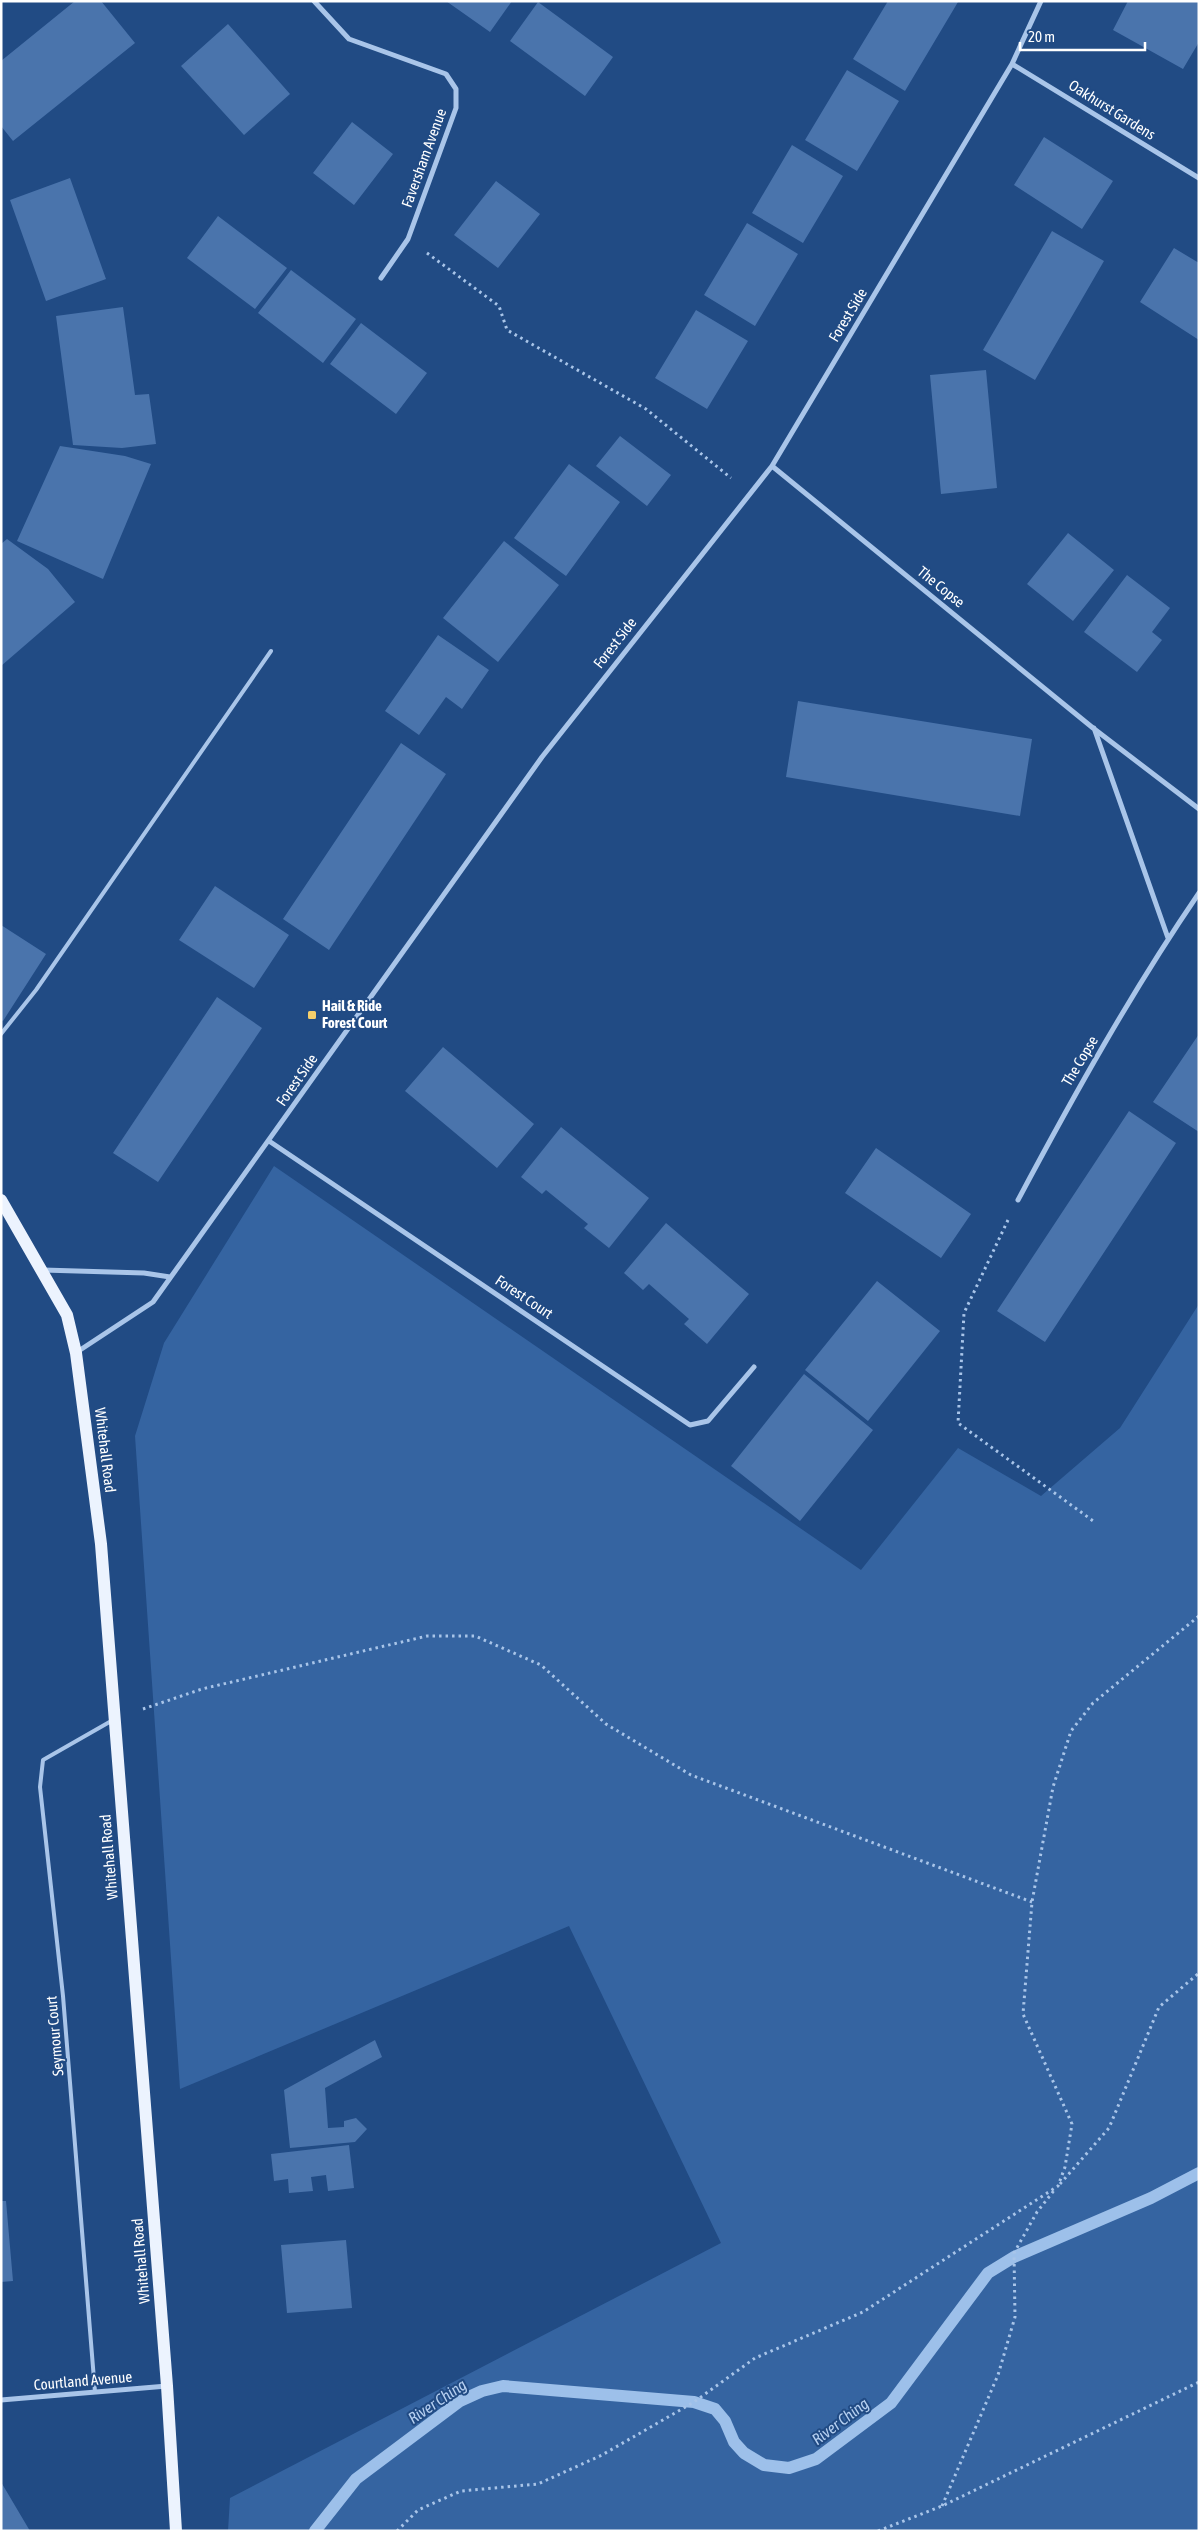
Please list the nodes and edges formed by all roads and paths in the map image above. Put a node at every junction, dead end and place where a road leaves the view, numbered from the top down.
1 (314, 1) edge
2 (1041, 1) edge
3 (1012, 64) junction
4 (1199, 178) edge
5 (440, 262) dead end
6 (381, 278) dead end
7 (772, 466) junction
8 (718, 467) dead end
9 (271, 651) dead end
10 (1094, 728) junction
11 (1199, 809) edge
12 (1199, 893) edge
13 (1168, 938) junction
14 (1, 1034) edge
15 (269, 1141) junction
16 (1, 1200) edge
17 (1018, 1200) joint
18 (42, 1270) junction
19 (170, 1277) junction
20 (76, 1353) junction
21 (754, 1367) dead end
22 (1096, 1523) dead end
23 (1199, 1616) edge
24 (114, 1719) junction
25 (1032, 1902) junction
26 (1199, 1974) edge
27 (1058, 2186) junction
28 (1199, 2382) edge
29 (167, 2386) junction
30 (95, 2392) junction
31 (1, 2400) edge
32 (942, 2506) junction
33 (176, 2531) edge
34 (397, 2531) edge
35 (878, 2531) edge

1 - 6 street, Faversham Avenue
2 - 3 street, Forest Side
3 - 4 street, Oakhurst Gardens
3 - 7 street, Forest Side
5 - 8 path
7 - 10 street, The Copse
7 - 15 street, Forest Side
9 - 14 lane
10 - 11 street, The Copse
10 - 13 street
12 - 13 street, The Copse
13 - 17 street, The Copse
15 - 19 street, Forest Side
15 - 21 street, Forest Court
16 - 18 main road, Whitehall Road
17 - 22 path
18 - 19 street
18 - 20 main road, Whitehall Road
19 - 20 street, Forest Side
20 - 24 main road, Whitehall Road
23 - 25 path
24 - 25 path
24 - 29 main road, Whitehall Road
24 - 30 lane, Seymour Court
25 - 27 path
26 - 27 path
27 - 32 path
27 - 34 path
28 - 32 path
29 - 30 street, Courtland Avenue
29 - 33 main road, Whitehall Road
30 - 31 street, Courtland Avenue
32 - 35 path

